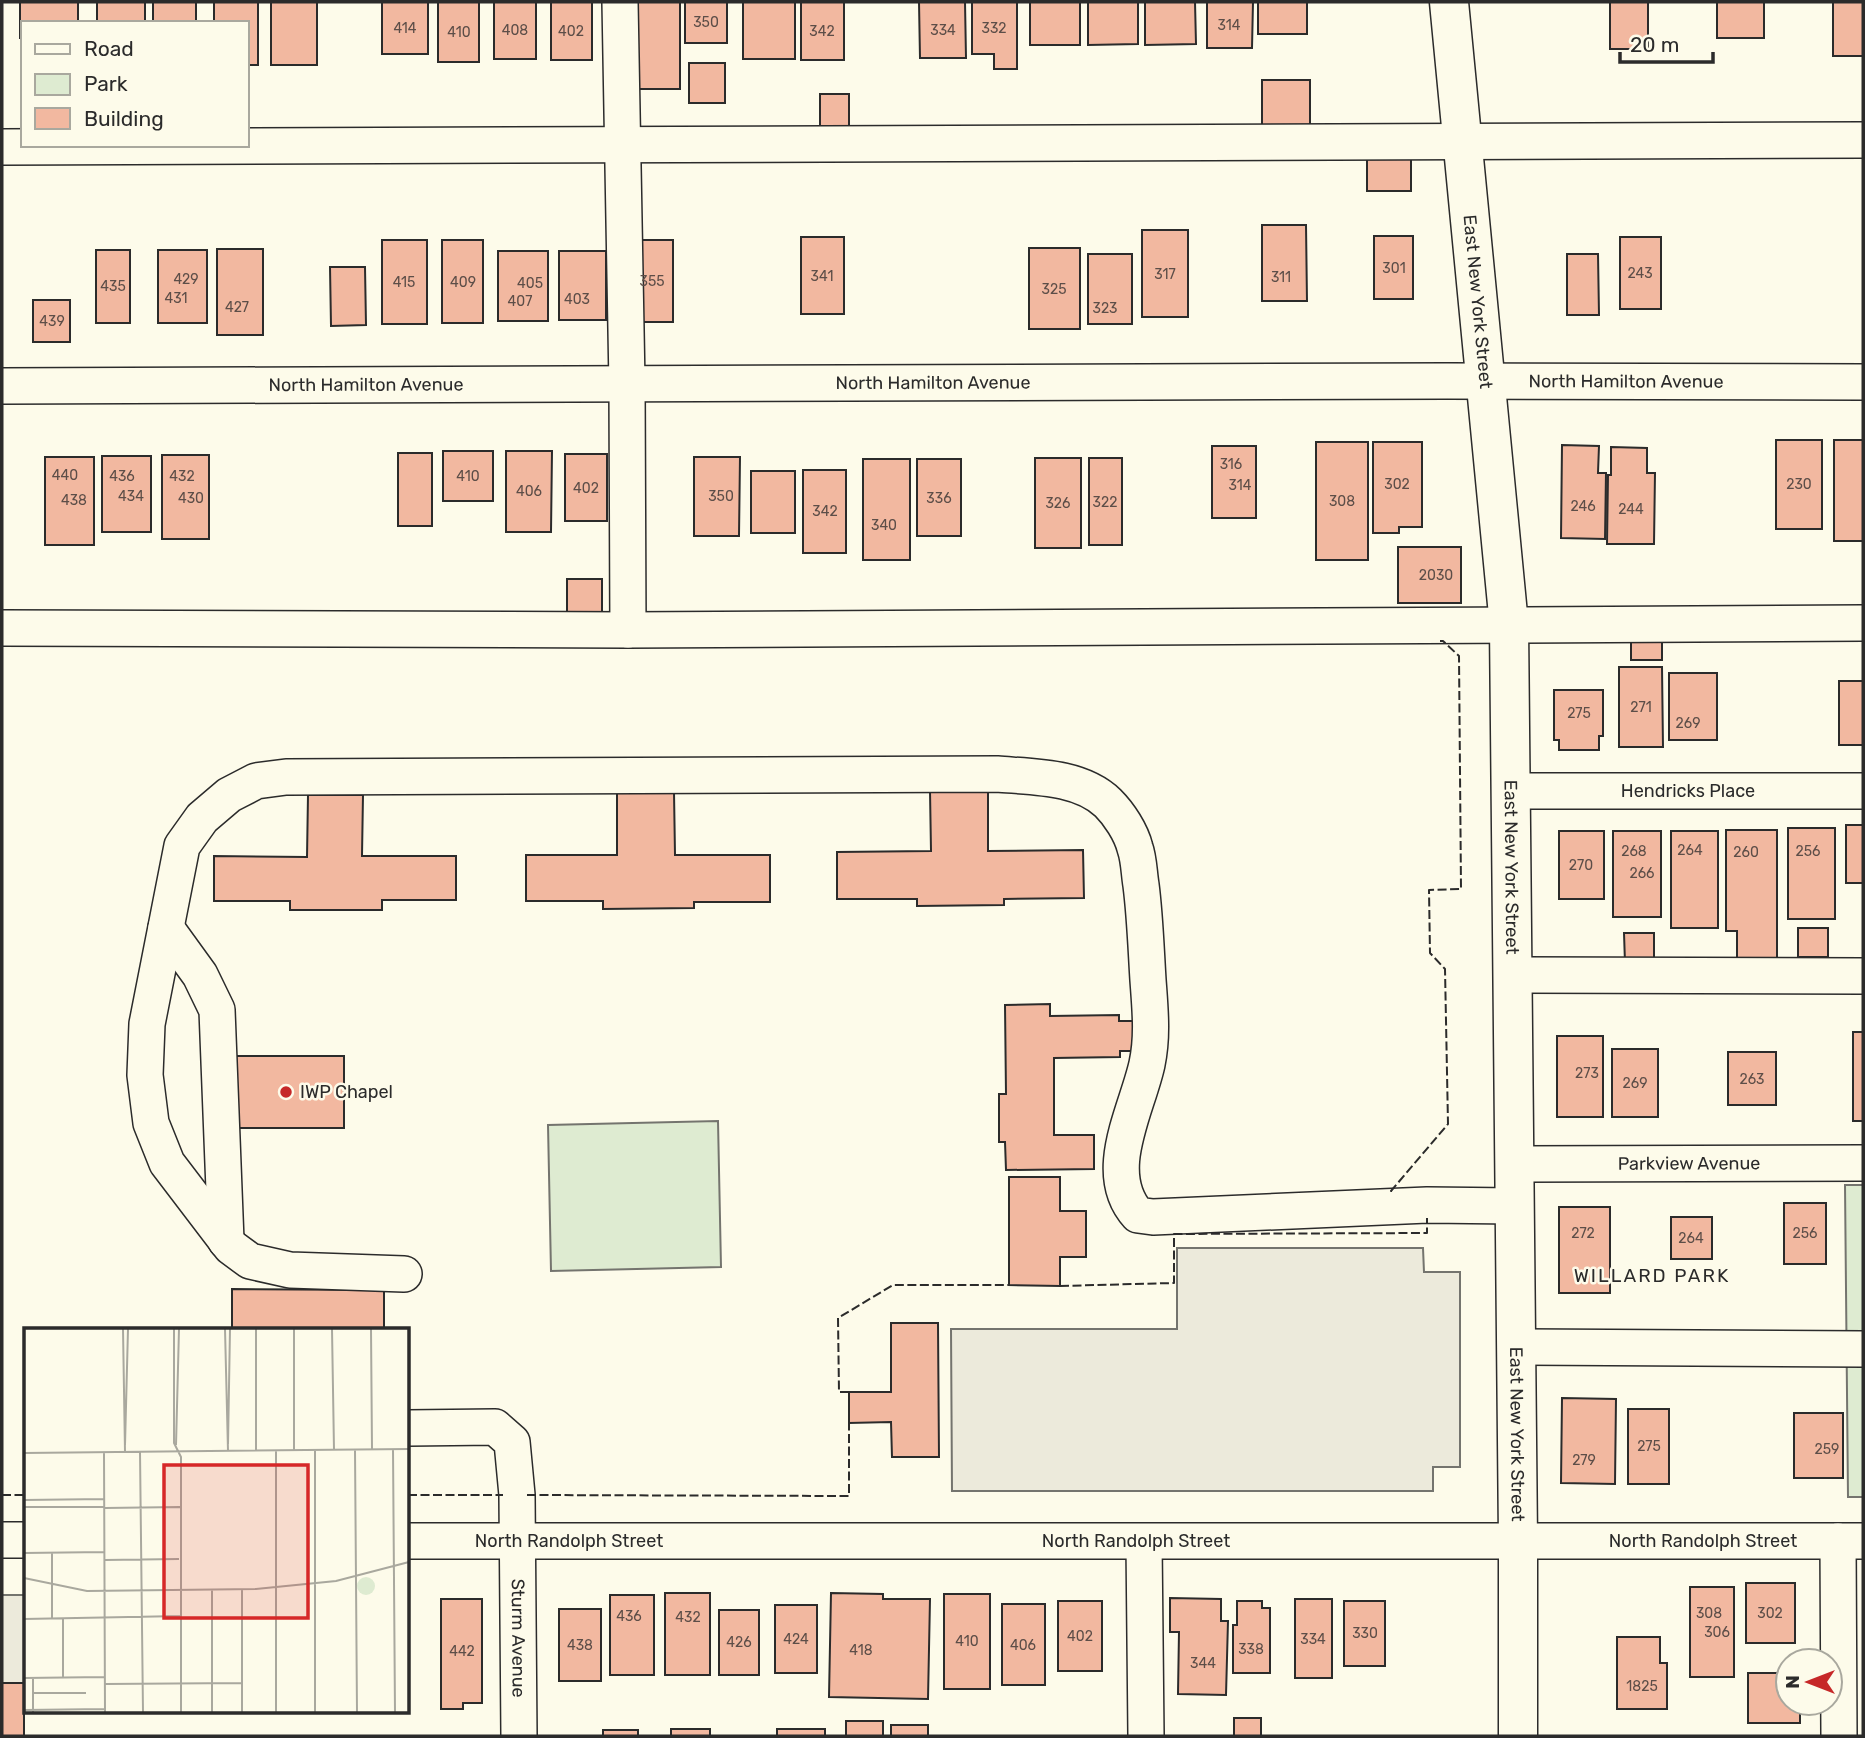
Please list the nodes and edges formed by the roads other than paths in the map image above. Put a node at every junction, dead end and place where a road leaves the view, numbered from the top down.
1 (620, 2) edge
2 (1449, 2) edge
3 (1863, 140) edge
4 (1463, 141) junction
5 (623, 145) junction
6 (248, 146) edge
7 (2, 147) edge
8 (21, 147) edge
9 (1486, 381) junction
10 (1863, 382) edge
11 (627, 384) junction
12 (2, 386) edge
13 (1863, 624) edge
14 (1509, 625) junction
15 (2, 628) edge
16 (628, 630) junction
17 (1511, 791) junction
18 (1863, 791) edge
19 (166, 928) junction
20 (1513, 975) junction
21 (1863, 976) edge
22 (1863, 1163) edge
23 (1514, 1164) junction
24 (1514, 1206) junction
25 (226, 1241) junction
26 (404, 1274) dead end
27 (1516, 1347) junction
28 (1863, 1349) edge
29 (410, 1428) edge
30 (24, 1540) edge
31 (2, 1541) edge
32 (410, 1541) edge
33 (517, 1541) junction
34 (1518, 1541) junction
35 (1851, 1541) edge
36 (1144, 1542) junction
37 (519, 1736) edge
38 (1146, 1736) edge
39 (1518, 1736) edge
40 (1839, 1736) edge

1 - 5 street
2 - 4 main road, East New York Street
3 - 4 street
4 - 5 street
4 - 9 main road, East New York Street
5 - 6 street
5 - 11 street
7 - 8 street
9 - 10 street, North Hamilton Avenue
9 - 11 street, North Hamilton Avenue
9 - 14 main road, East New York Street
11 - 12 street, North Hamilton Avenue
11 - 16 street
13 - 14 street
14 - 16 street
14 - 17 main road, East New York Street
15 - 16 street
17 - 18 street, Hendricks Place
17 - 20 main road, East New York Street
19 - 24 street
19 - 25 street
19 - 25 street
20 - 21 street
20 - 23 main road, East New York Street
22 - 23 street, Parkview Avenue
23 - 24 main road, East New York Street
24 - 27 main road, East New York Street
25 - 26 street
27 - 28 street
27 - 34 main road, East New York Street
29 - 33 street, Sturm Avenue
30 - 31 street
32 - 33 street, North Randolph Street
33 - 36 street, North Randolph Street
33 - 37 street, Sturm Avenue
34 - 35 street, North Randolph Street
34 - 36 street, North Randolph Street
34 - 39 main road, East New York Street
35 - 40 street
36 - 38 street

